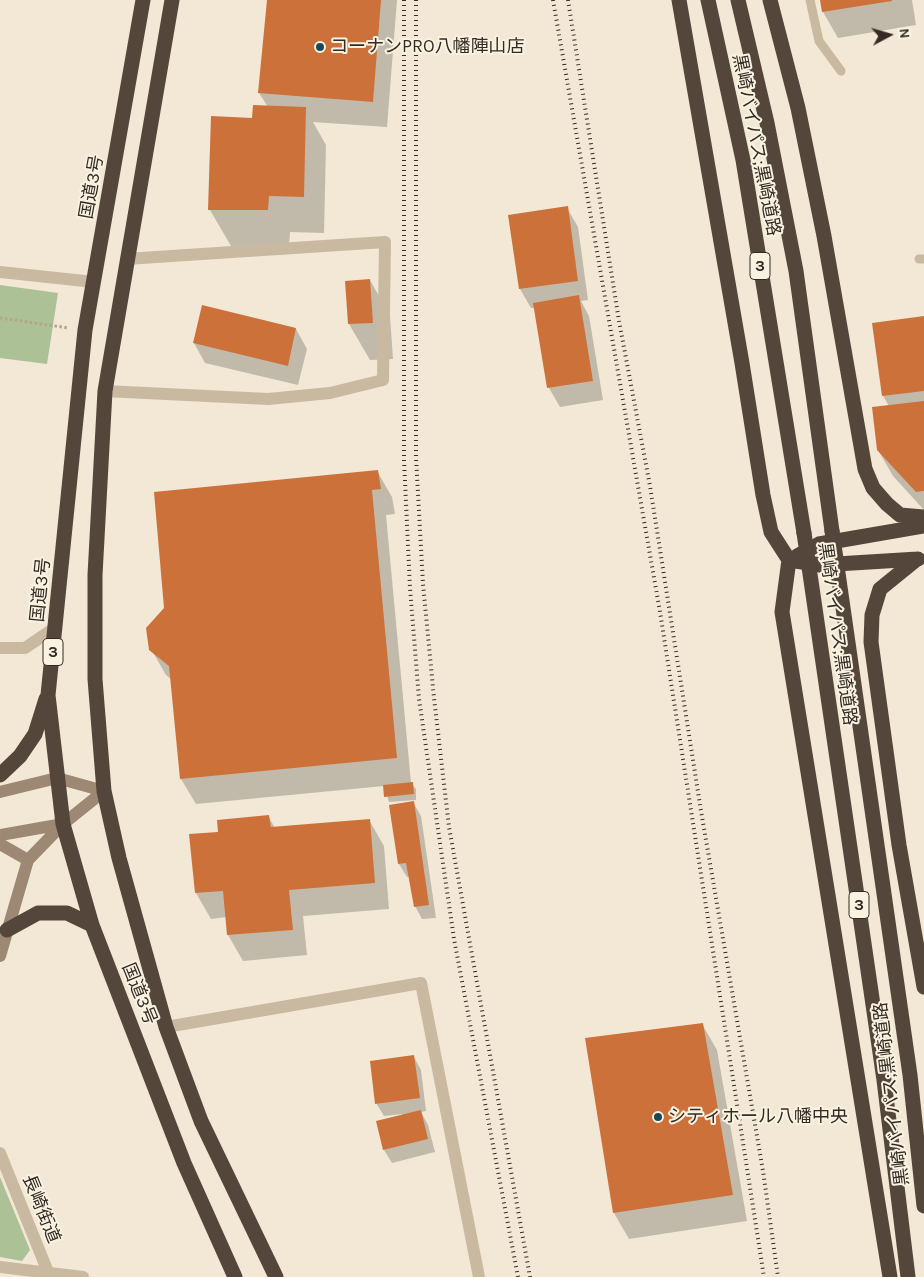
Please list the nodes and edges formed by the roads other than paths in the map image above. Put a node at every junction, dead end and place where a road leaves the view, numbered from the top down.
1 (143, 0) edge
2 (172, 0) edge
3 (679, 0) edge
4 (708, 0) edge
5 (738, 0) edge
6 (770, 0) edge
7 (810, 0) edge
8 (841, 71) dead end
9 (126, 259) junction
10 (0, 272) edge
11 (94, 282) junction
12 (106, 391) junction
13 (924, 516) edge
14 (924, 526) edge
15 (920, 559) edge
16 (789, 560) junction
17 (56, 627) junction
18 (0, 648) edge
19 (48, 695) junction
20 (0, 775) edge
21 (56, 778) junction
22 (104, 791) junction
23 (0, 792) edge
24 (63, 824) junction
25 (0, 835) edge
26 (0, 844) edge
27 (28, 860) junction
28 (92, 925) junction
29 (7, 930) junction
30 (0, 956) edge
31 (924, 987) edge
32 (166, 1027) junction
33 (0, 1153) edge
34 (924, 1206) edge
35 (0, 1267) edge
36 (49, 1275) edge
37 (84, 1277) edge
38 (234, 1277) edge
39 (276, 1277) edge
40 (479, 1277) edge
41 (890, 1277) edge
42 (908, 1277) edge

1 - 11 highway, 国道3号 / 3
2 - 9 highway, 国道3号
3 - 16 highway
4 - 42 highway, 黒崎バイパス;黒崎道路 / 3, bridge
5 - 34 highway, 黒崎バイパス;黒崎道路 / 3, bridge
6 - 13 highway
7 - 8 lane
9 - 12 highway, 国道3号
9 - 12 street
10 - 11 street
11 - 17 highway, 国道3号 / 3
12 - 22 highway, 国道3号
14 - 16 highway
15 - 16 highway
15 - 31 highway
16 - 41 highway
17 - 18 street
17 - 19 highway, 国道3号 / 3
19 - 20 highway
19 - 21 highway, 国道3号 / 3
21 - 22 street
21 - 23 street
21 - 24 highway, 国道3号 / 3
22 - 24 street
22 - 32 highway, 国道3号
24 - 25 street
24 - 27 street
24 - 28 highway, 国道3号 / 3
26 - 27 street
27 - 29 street
28 - 29 highway
28 - 38 highway, 国道3号 / 3
29 - 30 street
32 - 39 highway, 国道3号
32 - 40 street
33 - 36 street, 長崎街道
35 - 36 street
36 - 37 street

